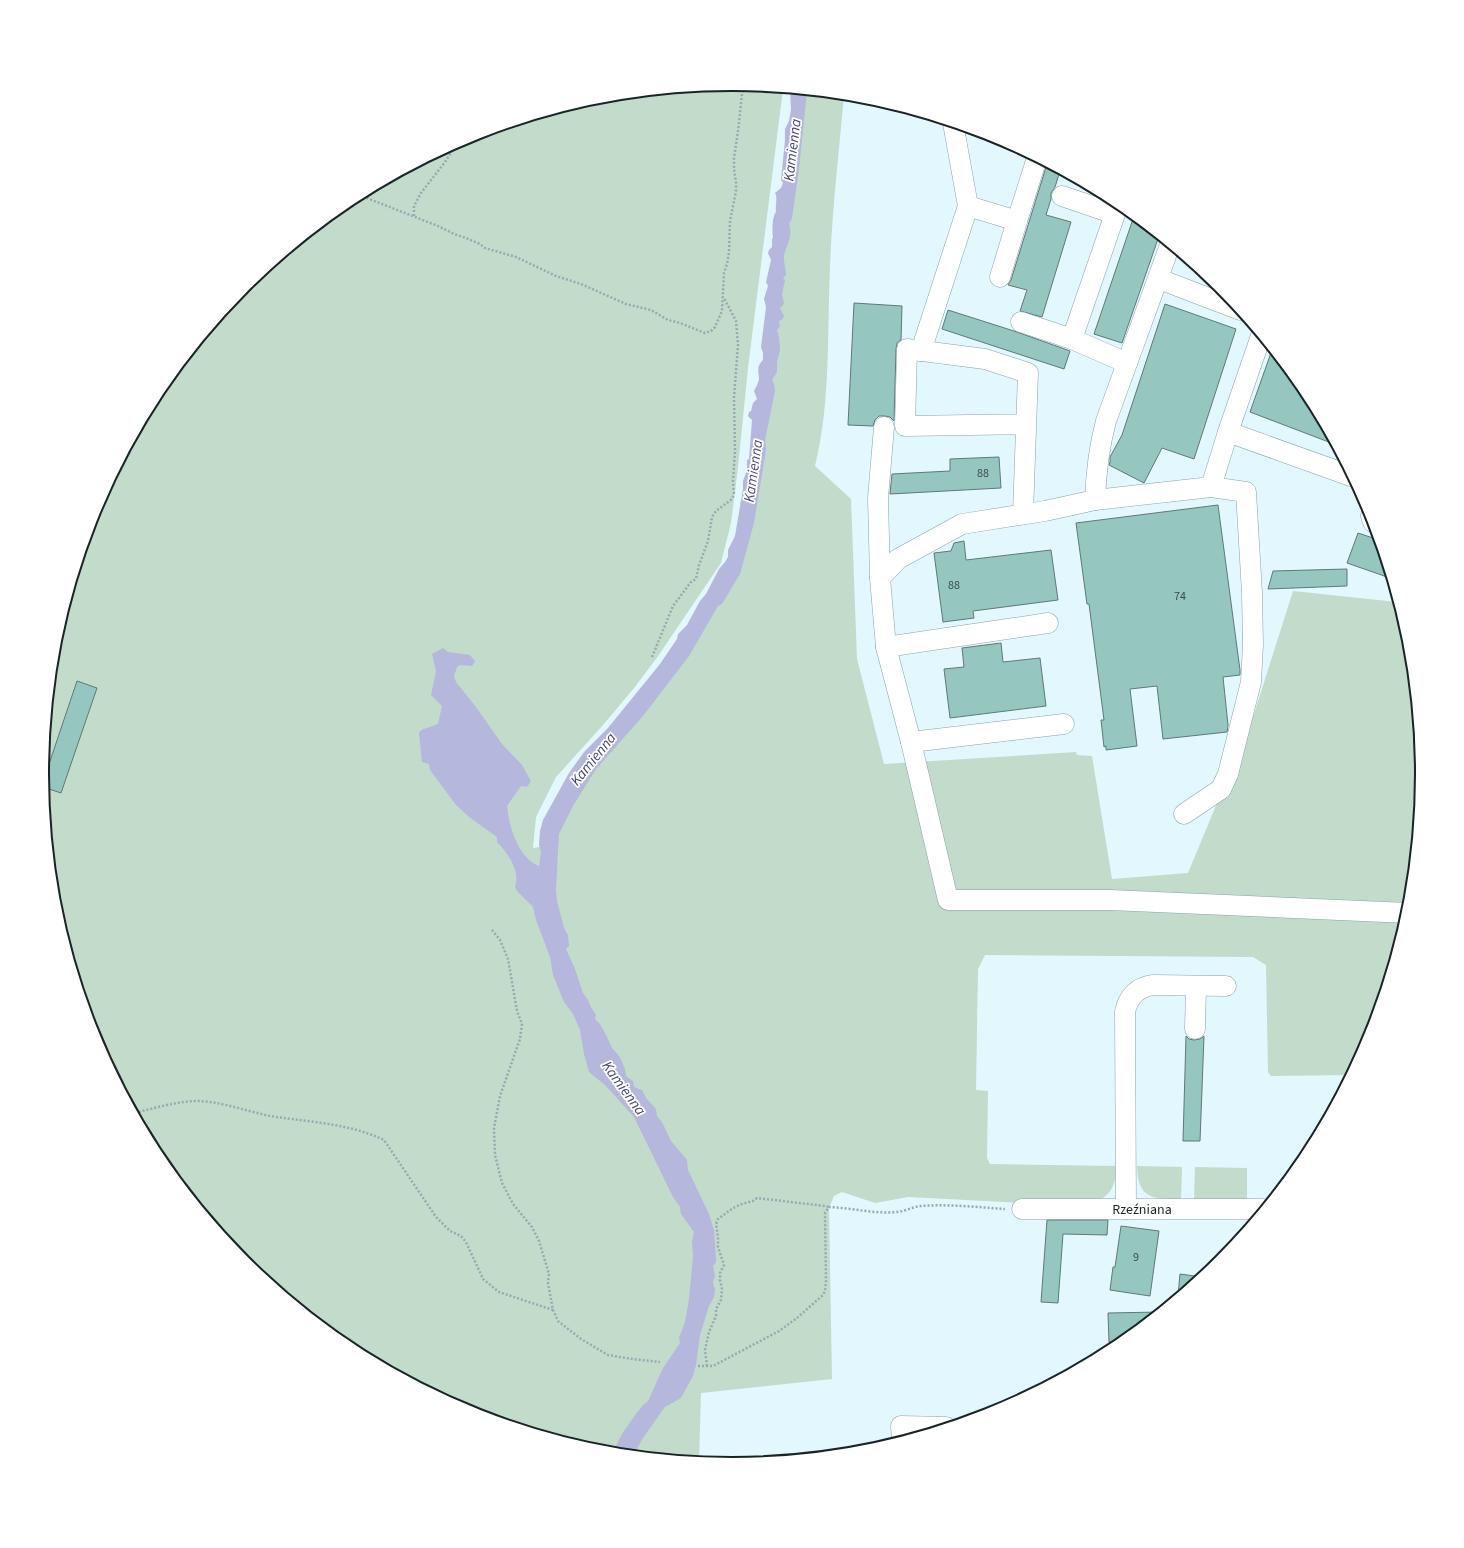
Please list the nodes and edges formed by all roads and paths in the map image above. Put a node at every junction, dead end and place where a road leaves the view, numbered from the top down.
1 (742, 91) edge
2 (953, 127) edge
3 (452, 152) edge
4 (1036, 162) edge
5 (1062, 196) dead end
6 (366, 198) edge
7 (968, 206) junction
8 (414, 216) junction
9 (1017, 221) junction
10 (1169, 249) edge
11 (1000, 278) dead end
12 (1159, 279) junction
13 (724, 297) junction
14 (1229, 306) edge
15 (1021, 322) dead end
16 (1072, 339) junction
17 (1259, 340) edge
18 (921, 351) junction
19 (1128, 363) junction
20 (1026, 424) junction
21 (884, 426) dead end
22 (1228, 432) junction
23 (1346, 474) edge
24 (1211, 487) junction
25 (1094, 500) junction
26 (1023, 514) junction
27 (880, 578) junction
28 (1048, 623) dead end
29 (886, 647) junction
30 (652, 657) dead end
31 (1064, 724) dead end
32 (911, 742) junction
33 (1184, 814) dead end
34 (1401, 912) edge
35 (492, 930) dead end
36 (1226, 986) dead end
37 (1196, 987) junction
38 (1195, 1029) dead end
39 (139, 1112) edge
40 (829, 1208) junction
41 (1022, 1209) joint
42 (1126, 1209) junction
43 (1258, 1209) edge
44 (553, 1310) junction
45 (660, 1362) dead end
46 (698, 1366) dead end
47 (707, 1366) junction
48 (935, 1426) edge
49 (902, 1436) edge

1 - 13 path
2 - 7 street
3 - 8 path
4 - 9 street
5 - 16 street
6 - 8 path
7 - 9 street
7 - 18 street
8 - 13 path
9 - 11 street
10 - 12 street
12 - 14 street
12 - 19 street
13 - 30 path
15 - 16 street
16 - 19 street
17 - 22 street
18 - 20 street
18 - 20 street
19 - 25 street
20 - 26 street
21 - 27 street
22 - 23 street
22 - 24 street
24 - 25 street
24 - 33 street
25 - 26 street
26 - 27 street
27 - 29 street
28 - 29 street
29 - 32 street
31 - 32 street
32 - 34 street
35 - 44 path
36 - 37 street
37 - 38 street
37 - 42 street
39 - 44 path
40 - 41 path
40 - 47 path
40 - 47 path
41 - 42 street, Rzeźniana
42 - 43 street, Rzeźniana
44 - 45 path
46 - 47 path
48 - 49 street

